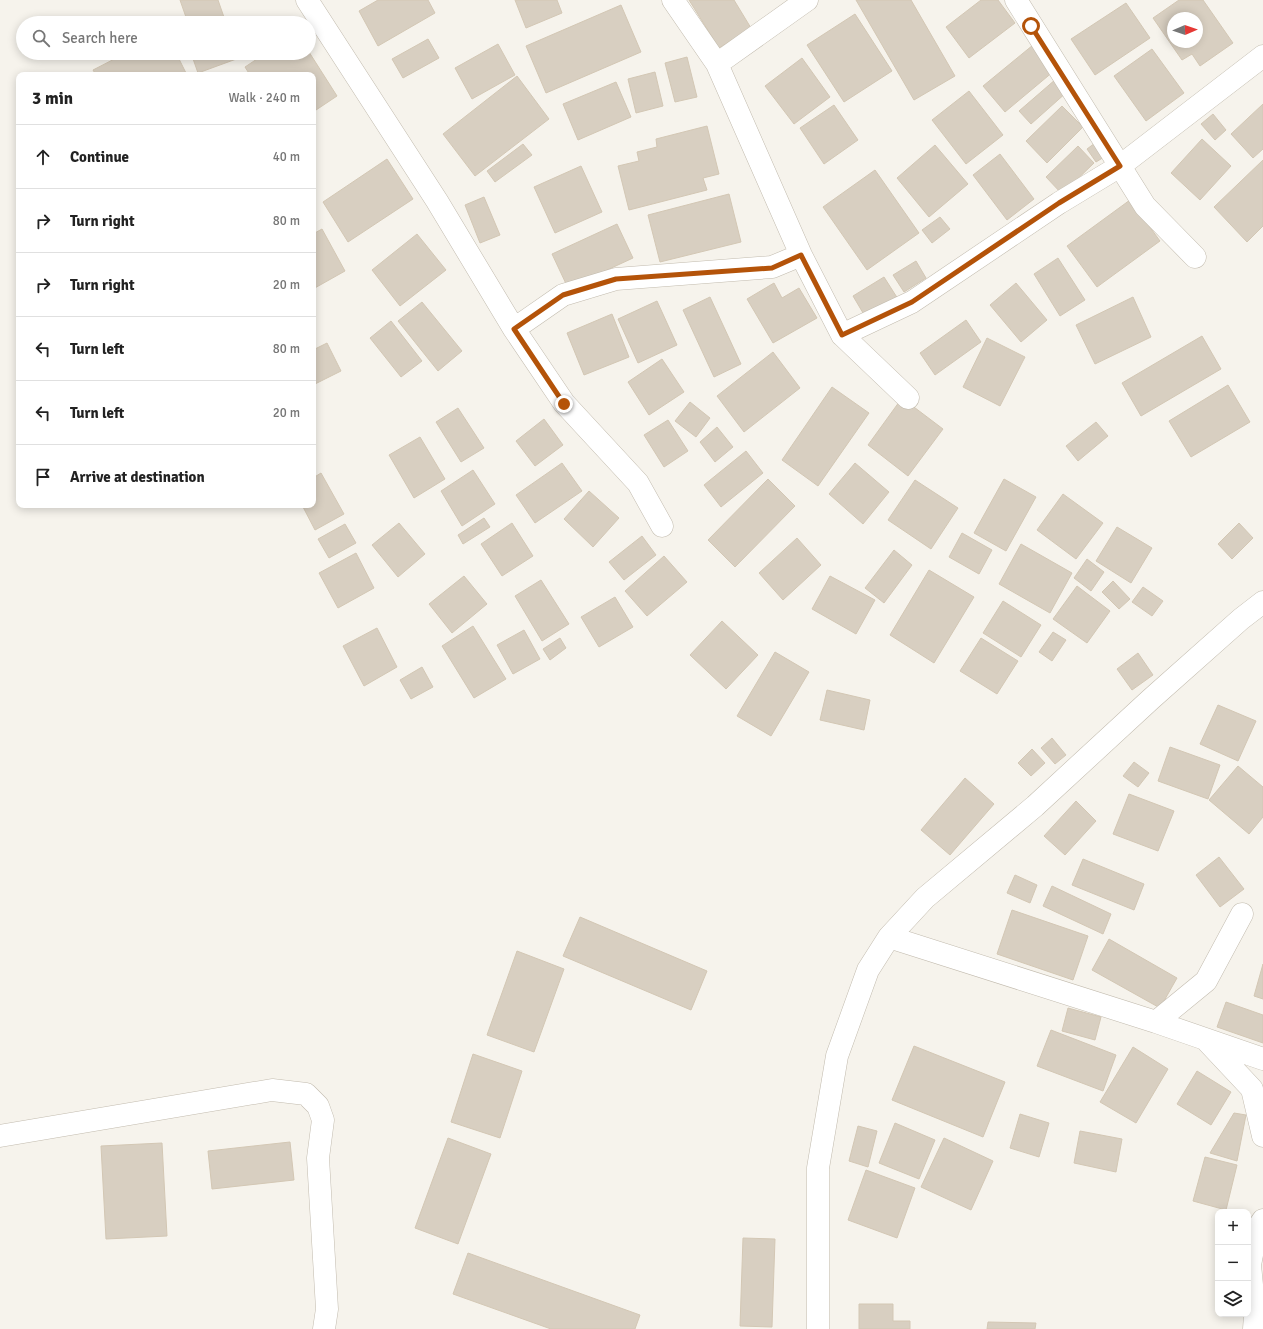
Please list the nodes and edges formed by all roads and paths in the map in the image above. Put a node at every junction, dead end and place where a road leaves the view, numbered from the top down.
1 (307, 0) edge
2 (673, 0) edge
3 (807, 0) edge
4 (1016, 0) edge
5 (1263, 56) edge
6 (717, 64) junction
7 (1120, 166) junction
8 (801, 255) junction
9 (1195, 258) dead end
10 (514, 329) junction
11 (842, 335) junction
12 (908, 398) dead end
13 (662, 526) dead end
14 (1263, 602) edge
15 (1242, 914) dead end
16 (889, 937) junction
17 (1156, 1022) junction
18 (1204, 1037) junction
19 (1263, 1059) edge
20 (0, 1136) edge
21 (1263, 1136) edge
22 (1263, 1220) edge
23 (324, 1329) edge
24 (818, 1329) edge
25 (1254, 1329) edge

1 - 10 street
2 - 6 street
3 - 6 street
4 - 7 street
5 - 7 street
6 - 8 street
7 - 9 street
7 - 11 street
8 - 10 street
8 - 11 street
10 - 13 street
11 - 12 street
14 - 16 street
15 - 17 street
16 - 17 street
16 - 24 street
17 - 18 street
18 - 19 street
18 - 21 street
20 - 23 street
22 - 25 street

